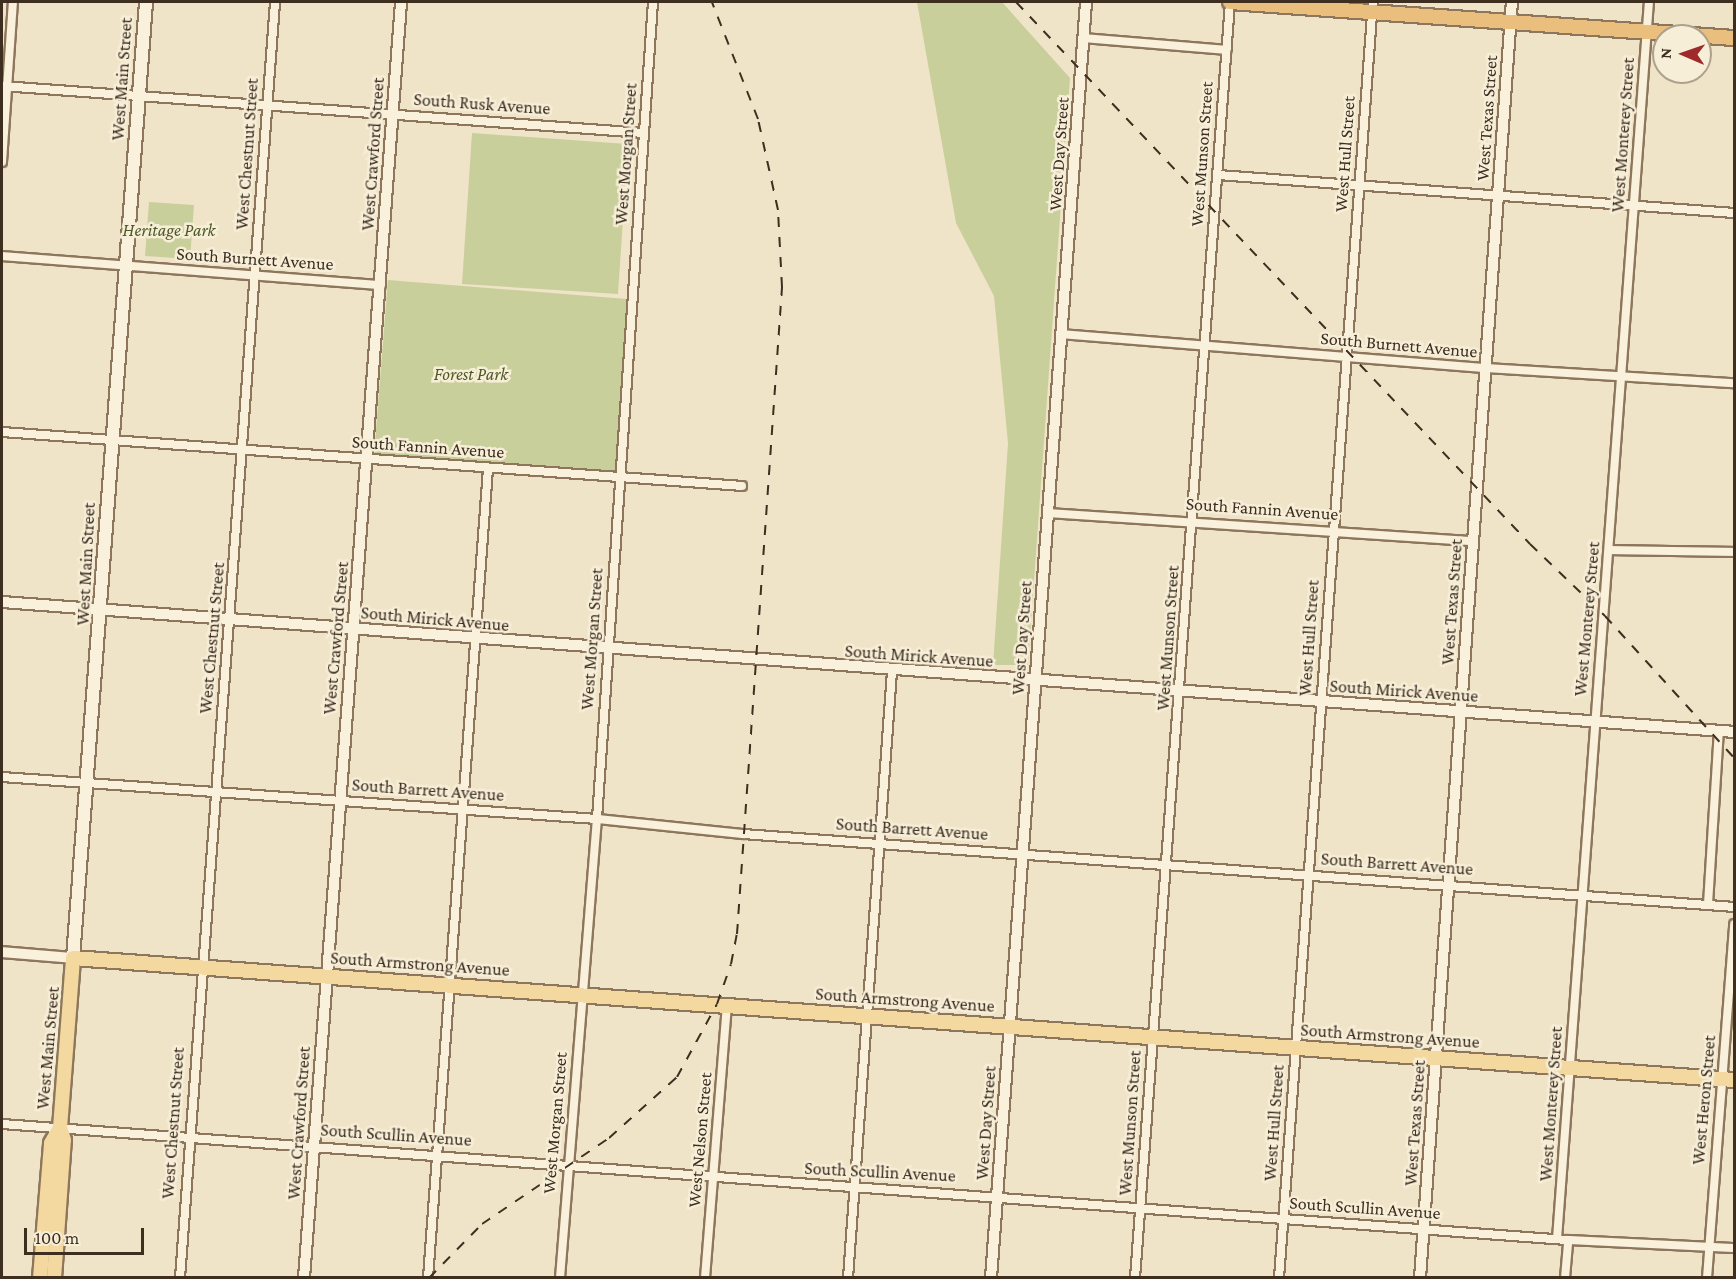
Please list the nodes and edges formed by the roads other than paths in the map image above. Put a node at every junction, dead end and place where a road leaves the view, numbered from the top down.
1 (13, 2) edge
2 (146, 2) edge
3 (275, 2) edge
4 (401, 2) edge
5 (653, 2) edge
6 (1086, 2) edge
7 (1230, 2) edge
8 (1512, 2) edge
9 (1649, 2) edge
10 (1373, 7) edge
11 (1510, 22) junction
12 (1647, 32) junction
13 (1084, 38) junction
14 (1734, 38) edge
15 (1226, 50) junction
16 (4, 87) edge
17 (138, 97) junction
18 (267, 105) junction
19 (392, 115) junction
20 (644, 133) junction
21 (2, 162) edge
22 (1218, 175) junction
23 (1359, 186) junction
24 (1498, 196) junction
25 (1635, 206) junction
26 (1734, 213) edge
27 (2, 256) edge
28 (126, 266) junction
29 (255, 276) junction
30 (381, 285) junction
31 (1061, 334) junction
32 (1205, 344) junction
33 (1348, 357) junction
34 (1486, 368) junction
35 (1622, 376) junction
36 (1734, 383) edge
37 (2, 432) edge
38 (112, 441) junction
39 (241, 449) junction
40 (366, 459) junction
41 (488, 469) junction
42 (620, 477) junction
43 (742, 486) dead end
44 (1048, 513) junction
45 (1193, 521) junction
46 (1334, 531) junction
47 (1473, 541) junction
48 (1610, 550) junction
49 (1734, 552) edge
50 (2, 602) edge
51 (102, 610) junction
52 (232, 619) junction
53 (353, 628) junction
54 (476, 640) junction
55 (608, 650) junction
56 (892, 671) junction
57 (1036, 681) junction
58 (1181, 690) junction
59 (1320, 701) junction
60 (1460, 713) junction
61 (1595, 720) junction
62 (1719, 731) junction
63 (1734, 732) edge
64 (2, 777) edge
65 (87, 784) junction
66 (216, 793) junction
67 (340, 800) junction
68 (463, 811) junction
69 (597, 819) junction
70 (880, 843) junction
71 (1024, 854) junction
72 (1165, 863) junction
73 (1310, 874) junction
74 (1448, 885) junction
75 (1584, 896) junction
76 (1708, 904) junction
77 (1734, 907) edge
78 (1734, 924) edge
79 (2, 952) edge
80 (73, 957) junction
81 (203, 966) junction
82 (328, 976) junction
83 (451, 983) junction
84 (582, 993) junction
85 (727, 1005) junction
86 (868, 1016) junction
87 (1011, 1025) junction
88 (1153, 1037) junction
89 (1296, 1047) junction
90 (1436, 1058) junction
91 (1570, 1068) junction
92 (1728, 1079) edge
93 (2, 1124) edge
94 (60, 1128) junction
95 (188, 1137) junction
96 (314, 1145) junction
97 (436, 1154) junction
98 (568, 1163) junction
99 (714, 1178) junction
100 (856, 1187) junction
101 (998, 1196) junction
102 (1141, 1208) junction
103 (1283, 1219) junction
104 (1424, 1230) junction
105 (1557, 1239) junction
106 (1568, 1240) junction
107 (1709, 1246) junction
108 (1734, 1248) edge
109 (40, 1278) edge
110 (54, 1278) edge
111 (180, 1278) edge
112 (304, 1278) edge
113 (428, 1278) edge
114 (560, 1278) edge
115 (705, 1278) edge
116 (848, 1278) edge
117 (991, 1278) edge
118 (1135, 1278) edge
119 (1279, 1278) edge
120 (1420, 1278) edge
121 (1565, 1278) edge
122 (1707, 1278) edge

1 - 16 street
2 - 17 main road, West Main Street
3 - 18 street, West Chestnut Street
4 - 19 street, West Crawford Street
5 - 20 street, West Morgan Street
6 - 13 street, West Day Street
7 - 10 highway
7 - 15 street, West Munson Street
8 - 11 street, West Texas Street
9 - 12 street, West Monterey Street
10 - 11 highway
10 - 23 street, West Hull Street
11 - 12 highway
11 - 24 street, West Texas Street
12 - 14 highway
12 - 25 street, West Monterey Street
13 - 15 street
13 - 31 street, West Day Street
15 - 22 street, West Munson Street
16 - 17 street, South Rusk Avenue
16 - 21 street
17 - 18 street, South Rusk Avenue
17 - 28 main road, West Main Street
18 - 19 street, South Rusk Avenue
18 - 29 street, West Chestnut Street
19 - 20 street, South Rusk Avenue
19 - 30 street, West Crawford Street
20 - 42 street, West Morgan Street
22 - 23 street
22 - 32 street, West Munson Street
23 - 24 street
23 - 33 street, West Hull Street
24 - 25 street
24 - 34 street, West Texas Street
25 - 26 street
25 - 35 street, West Monterey Street
27 - 28 street, South Burnett Avenue
28 - 29 street, South Burnett Avenue
28 - 38 main road, West Main Street
29 - 30 street, South Burnett Avenue
29 - 39 street, West Chestnut Street
30 - 40 street, West Crawford Street
31 - 32 street, South Burnett Avenue
31 - 44 street, West Day Street
32 - 33 street, South Burnett Avenue
32 - 45 street, West Munson Street
33 - 34 street, South Burnett Avenue
33 - 46 street, West Hull Street
34 - 35 street, South Burnett Avenue
34 - 47 street, West Texas Street
35 - 36 street, South Burnett Avenue
35 - 48 street, West Monterey Street
37 - 38 street, South Fannin Avenue
38 - 39 street, South Fannin Avenue
38 - 51 main road, West Main Street
39 - 40 street, South Fannin Avenue
39 - 52 street, West Chestnut Street
40 - 41 street, South Fannin Avenue
40 - 53 street, West Crawford Street
41 - 42 street, South Fannin Avenue
41 - 54 street
42 - 43 street, South Fannin Avenue
42 - 55 street, West Morgan Street
44 - 45 street, South Fannin Avenue
44 - 57 street, West Day Street
45 - 46 street, South Fannin Avenue
45 - 58 street, West Munson Street
46 - 47 street, South Fannin Avenue
46 - 59 street, West Hull Street
47 - 60 street, West Texas Street
48 - 49 street
48 - 61 street, West Monterey Street
50 - 51 street, South Mirick Avenue
51 - 52 street, South Mirick Avenue
51 - 65 main road, West Main Street
52 - 53 street, South Mirick Avenue
52 - 66 street, West Chestnut Street
53 - 54 street, South Mirick Avenue
53 - 67 street, West Crawford Street
54 - 55 street, South Mirick Avenue
54 - 68 street
55 - 56 street, South Mirick Avenue
55 - 69 street, West Morgan Street
56 - 57 street, South Mirick Avenue
56 - 70 street
57 - 58 street, South Mirick Avenue
57 - 71 street, West Day Street
58 - 59 street, South Mirick Avenue
58 - 72 street, West Munson Street
59 - 60 street, South Mirick Avenue
59 - 73 street, West Hull Street
60 - 61 street, South Mirick Avenue
60 - 74 street, West Texas Street
61 - 62 street, South Mirick Avenue
61 - 75 street, West Monterey Street
62 - 63 street, South Mirick Avenue
62 - 76 street
64 - 65 street, South Barrett Avenue
65 - 66 street, South Barrett Avenue
65 - 80 main road, West Main Street
66 - 67 street, South Barrett Avenue
66 - 81 street, West Chestnut Street
67 - 68 street, South Barrett Avenue
67 - 82 street, West Crawford Street
68 - 69 street, South Barrett Avenue
68 - 83 street
69 - 70 street, South Barrett Avenue
69 - 84 street, West Morgan Street
70 - 71 street, South Barrett Avenue
70 - 86 street
71 - 72 street, South Barrett Avenue
71 - 87 street, West Day Street
72 - 73 street, South Barrett Avenue
72 - 88 street, West Munson Street
73 - 74 street, South Barrett Avenue
73 - 89 street, West Hull Street
74 - 75 street, South Barrett Avenue
74 - 90 street, West Texas Street
75 - 76 street, South Barrett Avenue
75 - 91 street, West Monterey Street
76 - 77 street, South Barrett Avenue
78 - 92 street, West Heron Street
79 - 80 street
80 - 81 main road, South Armstrong Avenue
80 - 94 main road, West Main Street
81 - 82 main road, South Armstrong Avenue
81 - 95 street, West Chestnut Street
82 - 83 main road, South Armstrong Avenue
82 - 96 street, West Crawford Street
83 - 84 main road, South Armstrong Avenue
83 - 97 street
84 - 85 main road, South Armstrong Avenue
84 - 98 street, West Morgan Street
85 - 86 main road, South Armstrong Avenue
85 - 99 street, West Nelson Street
86 - 87 main road, South Armstrong Avenue
86 - 100 street
87 - 88 main road, South Armstrong Avenue
87 - 101 street, West Day Street
88 - 89 main road, South Armstrong Avenue
88 - 102 street, West Munson Street
89 - 90 main road, South Armstrong Avenue
89 - 103 street, West Hull Street
90 - 91 main road, South Armstrong Avenue
90 - 104 street, West Texas Street
91 - 92 main road, South Armstrong Avenue
91 - 105 street, West Monterey Street
92 - 107 street, West Heron Street
93 - 94 street, South Scullin Avenue
94 - 95 street, South Scullin Avenue
94 - 109 main road, West Main Street
94 - 110 main road, West Main Street
95 - 96 street, South Scullin Avenue
95 - 111 street, West Chestnut Street
96 - 97 street, South Scullin Avenue
96 - 112 street, West Crawford Street
97 - 98 street, South Scullin Avenue
97 - 113 street
98 - 99 street, South Scullin Avenue
98 - 114 street, West Morgan Street
99 - 100 street, South Scullin Avenue
99 - 115 street, West Nelson Street
100 - 101 street, South Scullin Avenue
100 - 116 street
101 - 102 street, South Scullin Avenue
101 - 117 street, West Day Street
102 - 103 street, South Scullin Avenue
102 - 118 street, West Munson Street
103 - 104 street, South Scullin Avenue
103 - 119 street, West Hull Street
104 - 105 street, South Scullin Avenue
104 - 120 street, West Texas Street
105 - 106 street, South Scullin Avenue
106 - 107 street, South Scullin Avenue
106 - 121 street
107 - 108 street, South Scullin Avenue
107 - 122 street, West Heron Street

